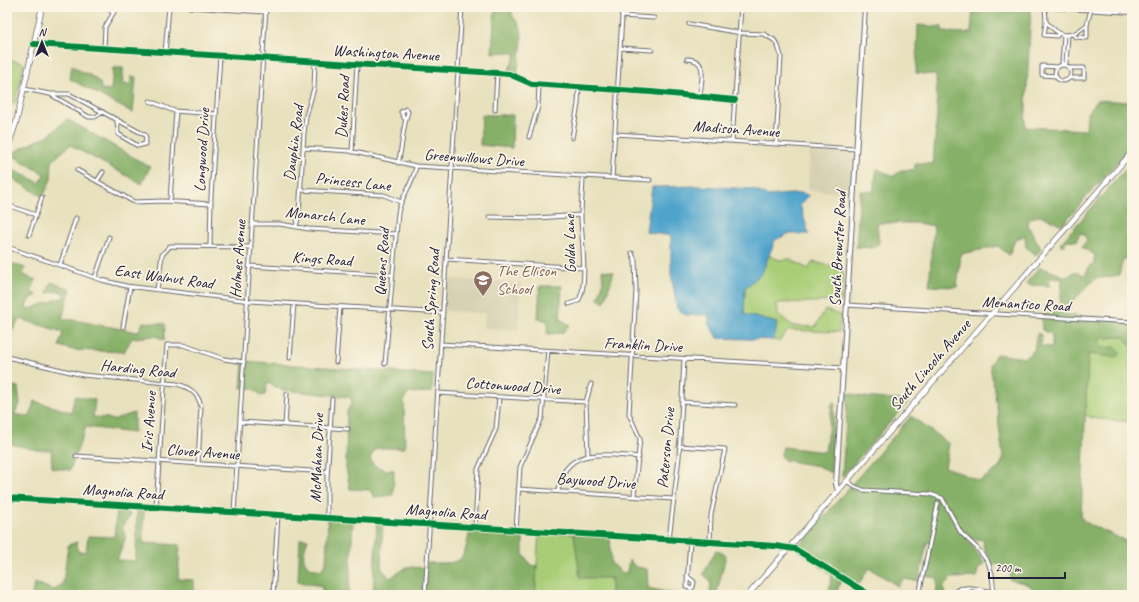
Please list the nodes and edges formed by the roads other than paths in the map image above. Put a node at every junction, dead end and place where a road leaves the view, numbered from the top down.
1 (42, 7) edge
2 (107, 7) edge
3 (117, 7) edge
4 (169, 7) edge
5 (190, 7) edge
6 (266, 7) edge
7 (462, 7) edge
8 (620, 7) edge
9 (741, 7) edge
10 (865, 7) edge
11 (1044, 7) edge
12 (1051, 7) edge
13 (1091, 9) junction
14 (266, 12) junction
15 (1132, 12) edge
16 (113, 13) junction
17 (622, 16) junction
18 (654, 18) dead end
19 (1046, 22) junction
20 (689, 24) dead end
21 (1087, 25) junction
22 (739, 32) junction
23 (1058, 33) junction
24 (1074, 34) junction
25 (1066, 35) junction
26 (34, 44) junction
27 (620, 48) junction
28 (104, 49) junction
29 (652, 50) dead end
30 (166, 53) junction
31 (220, 56) junction
32 (687, 58) dead end
33 (264, 59) junction
34 (315, 62) junction
35 (357, 64) junction
36 (1064, 65) junction
37 (1058, 67) junction
38 (1069, 68) junction
39 (458, 70) junction
40 (497, 72) junction
41 (1056, 76) junction
42 (1070, 78) junction
43 (539, 85) junction
44 (579, 87) junction
45 (24, 89) junction
46 (618, 90) junction
47 (50, 94) junction
48 (700, 96) junction
49 (735, 100) junction
50 (150, 101) dead end
51 (495, 110) dead end
52 (176, 111) junction
53 (103, 112) junction
54 (216, 114) junction
55 (404, 118) dead end
56 (117, 119) junction
57 (7, 129) edge
58 (14, 130) junction
59 (615, 134) junction
60 (529, 137) dead end
61 (572, 138) dead end
62 (732, 141) junction
63 (776, 144) junction
64 (303, 148) junction
65 (856, 149) junction
66 (7, 150) edge
67 (352, 152) junction
68 (1132, 152) edge
69 (398, 163) junction
70 (416, 166) junction
71 (452, 168) junction
72 (77, 170) dead end
73 (103, 172) dead end
74 (584, 176) junction
75 (612, 178) junction
76 (650, 180) dead end
77 (97, 182) junction
78 (301, 190) junction
79 (42, 197) dead end
80 (170, 201) junction
81 (401, 202) junction
82 (211, 204) junction
83 (7, 205) edge
84 (36, 215) junction
85 (581, 216) junction
86 (489, 217) dead end
87 (76, 218) dead end
88 (252, 224) junction
89 (296, 227) junction
90 (396, 234) junction
91 (29, 235) dead end
92 (109, 237) dead end
93 (210, 246) junction
94 (7, 247) edge
95 (251, 247) junction
96 (632, 253) dead end
97 (446, 259) junction
98 (60, 265) junction
99 (249, 266) junction
100 (584, 268) junction
101 (393, 275) junction
102 (95, 278) junction
103 (130, 287) junction
104 (157, 290) junction
105 (247, 301) junction
106 (294, 304) junction
107 (569, 304) dead end
108 (847, 305) junction
109 (340, 307) junction
110 (390, 310) junction
111 (443, 313) junction
112 (991, 314) junction
113 (1132, 322) edge
114 (123, 327) dead end
115 (441, 344) junction
116 (548, 351) junction
117 (633, 356) junction
118 (7, 357) edge
119 (290, 358) dead end
120 (684, 359) junction
121 (244, 362) junction
122 (336, 362) dead end
123 (385, 364) dead end
124 (843, 368) junction
125 (164, 384) junction
126 (591, 384) dead end
127 (438, 393) junction
128 (287, 394) dead end
129 (499, 397) junction
130 (332, 399) dead end
131 (545, 400) junction
132 (586, 402) junction
133 (682, 402) junction
134 (735, 405) dead end
135 (240, 422) junction
136 (285, 425) junction
137 (330, 428) junction
138 (348, 429) dead end
139 (679, 446) junction
140 (588, 455) junction
141 (76, 456) dead end
142 (639, 457) junction
143 (159, 461) junction
144 (198, 464) junction
145 (237, 466) junction
146 (327, 472) junction
147 (847, 481) junction
148 (518, 488) junction
149 (558, 491) junction
150 (838, 491) junction
151 (634, 496) junction
152 (7, 498) edge
153 (673, 498) junction
154 (938, 503) dead end
155 (156, 507) junction
156 (234, 512) junction
157 (278, 515) junction
158 (327, 518) junction
159 (430, 524) junction
160 (475, 527) junction
161 (516, 530) junction
162 (669, 539) junction
163 (690, 540) junction
164 (710, 542) junction
165 (789, 547) junction
166 (688, 576) dead end
167 (965, 588) junction
168 (993, 593) edge
169 (1014, 594) edge
170 (273, 595) edge
171 (425, 595) edge
172 (748, 595) edge
173 (870, 595) edge
174 (919, 595) edge
175 (957, 595) edge
176 (966, 595) edge
177 (1022, 595) edge

1 - 26 main road
2 - 16 street
3 - 16 street
4 - 30 street
5 - 14 street
6 - 14 street, Holmes Avenue
7 - 39 street, South Spring Road
8 - 17 street
9 - 22 street
10 - 65 main road, South Brewster Road
11 - 19 street
12 - 13 main road
13 - 15 main road
13 - 21 street
14 - 33 street, Holmes Avenue
16 - 28 street
17 - 18 street
17 - 27 street
19 - 23 street
19 - 23 street
20 - 22 street
21 - 24 street
21 - 24 street
22 - 49 street
22 - 63 street
23 - 25 street
24 - 25 street
25 - 36 street
26 - 28 street, Washington Avenue
26 - 45 main road
27 - 29 street
27 - 46 street
28 - 30 street, Washington Avenue
30 - 31 street, Washington Avenue
31 - 33 street, Washington Avenue
31 - 54 street, Longwood Drive
32 - 48 street
33 - 34 street, Washington Avenue
33 - 88 street, Holmes Avenue
34 - 35 street, Washington Avenue
34 - 64 street, Dauphin Road
35 - 39 street, Washington Avenue
35 - 67 street, Dukes Road
36 - 37 street
36 - 38 street
37 - 41 street
37 - 41 street
38 - 42 street
38 - 42 street
39 - 40 street, Washington Avenue
39 - 71 street, South Spring Road
40 - 43 street, Washington Avenue
40 - 51 street
41 - 42 street
43 - 44 street, Washington Avenue
43 - 60 street
44 - 46 street, Washington Avenue
44 - 61 street
45 - 47 street
45 - 58 main road
46 - 48 street, Washington Avenue
46 - 59 street
47 - 53 street
47 - 53 street
48 - 49 street, Washington Avenue
49 - 62 street
50 - 52 street
52 - 54 street
52 - 80 street
53 - 56 street
54 - 82 street, Longwood Drive
55 - 69 street
56 - 56 street
57 - 58 street
58 - 66 main road
59 - 62 street, Madison Avenue
59 - 75 street
62 - 63 street, Madison Avenue
63 - 65 street, Madison Avenue
64 - 67 street, Greenwillows Drive
64 - 78 street, Dauphin Road
65 - 108 main road, South Brewster Road
67 - 69 street, Greenwillows Drive
68 - 112 main road, South Lincoln Avenue
69 - 70 street, Greenwillows Drive
70 - 71 street, Greenwillows Drive
70 - 81 street, Queens Road
71 - 74 street, Greenwillows Drive
71 - 97 street, South Spring Road
72 - 77 street
73 - 77 street
74 - 75 street, Greenwillows Drive
74 - 85 street, Golda Lane
75 - 76 street, Greenwillows Drive
77 - 80 street
78 - 81 street, Princess Lane
78 - 89 street, Dauphin Road
79 - 84 street
80 - 82 street
81 - 90 street, Queens Road
82 - 93 street, Longwood Drive
83 - 84 street
84 - 91 street
85 - 86 street
85 - 100 street, Golda Lane
87 - 98 street
88 - 89 street, Monarch Lane
88 - 95 street, Holmes Avenue
89 - 90 street, Monarch Lane
90 - 101 street, Queens Road
92 - 102 street
93 - 95 street
93 - 104 street
94 - 98 street, East Walnut Road
95 - 99 street, Holmes Avenue
96 - 117 street
97 - 100 street
97 - 111 street, South Spring Road
98 - 102 street, East Walnut Road
99 - 101 street, Kings Road
99 - 105 street, Holmes Avenue
100 - 107 street, Golda Lane
101 - 110 street, Queens Road
102 - 103 street, East Walnut Road
103 - 104 street, East Walnut Road
103 - 114 street
104 - 105 street, East Walnut Road
105 - 106 street, East Walnut Road
105 - 121 street, Holmes Avenue
106 - 109 street, East Walnut Road
106 - 119 street
108 - 112 street, Menantico Road
108 - 124 main road, South Brewster Road
109 - 110 street, East Walnut Road
109 - 122 street
110 - 111 street, East Walnut Road
110 - 123 street, Queens Road
111 - 115 street, South Spring Road
112 - 113 street, Menantico Road
112 - 147 main road, South Lincoln Avenue
115 - 116 street, Franklin Drive
115 - 127 street, South Spring Road
116 - 117 street, Franklin Drive
116 - 131 street
117 - 120 street, Franklin Drive
117 - 142 street
118 - 125 street, Harding Road
120 - 124 street, Franklin Drive
120 - 133 street, Paterson Drive
121 - 125 street, Iris Avenue
121 - 135 street, Holmes Avenue
124 - 150 main road, South Brewster Road
125 - 143 street, Iris Avenue
125 - 144 street, Harding Road
126 - 132 street
127 - 129 street, Cottonwood Drive
127 - 159 street, South Spring Road
128 - 136 street
129 - 131 street, Cottonwood Drive
129 - 160 street
130 - 137 street, McMahan Drive
131 - 132 street, Cottonwood Drive
131 - 148 street
132 - 140 street
133 - 134 street
133 - 139 street, Paterson Drive
135 - 136 street
135 - 145 street, Holmes Avenue
136 - 137 street
137 - 138 street
137 - 146 street, McMahan Drive
139 - 153 street, Paterson Drive
139 - 164 street
140 - 142 street
140 - 149 street
141 - 143 street, Clover Avenue
142 - 151 street
143 - 144 street, Clover Avenue
143 - 155 street, Iris Avenue
144 - 145 street, Clover Avenue
145 - 146 street, Clover Avenue
145 - 156 street, Holmes Avenue
146 - 158 street, McMahan Drive
147 - 150 main road, South Lincoln Avenue
147 - 168 street
148 - 149 street, Baywood Drive
148 - 161 street
149 - 151 street, Baywood Drive
150 - 165 main road, South Lincoln Avenue
151 - 153 street, Baywood Drive
152 - 155 street, Magnolia Road
153 - 162 street, Paterson Drive
154 - 174 street
155 - 156 street, Magnolia Road
156 - 157 street, Magnolia Road
157 - 158 street, Magnolia Road
157 - 170 street
158 - 159 street, Magnolia Road
159 - 160 street, Magnolia Road
159 - 171 street, South Spring Road
160 - 161 street, Magnolia Road
161 - 162 street, Magnolia Road
162 - 163 street, Magnolia Road
163 - 164 street, Magnolia Road
163 - 166 street
164 - 165 street, Magnolia Road
165 - 172 main road, South Lincoln Avenue
165 - 173 street, Magnolia Road
167 - 168 street
167 - 175 street
167 - 176 street
168 - 169 street
169 - 177 street

